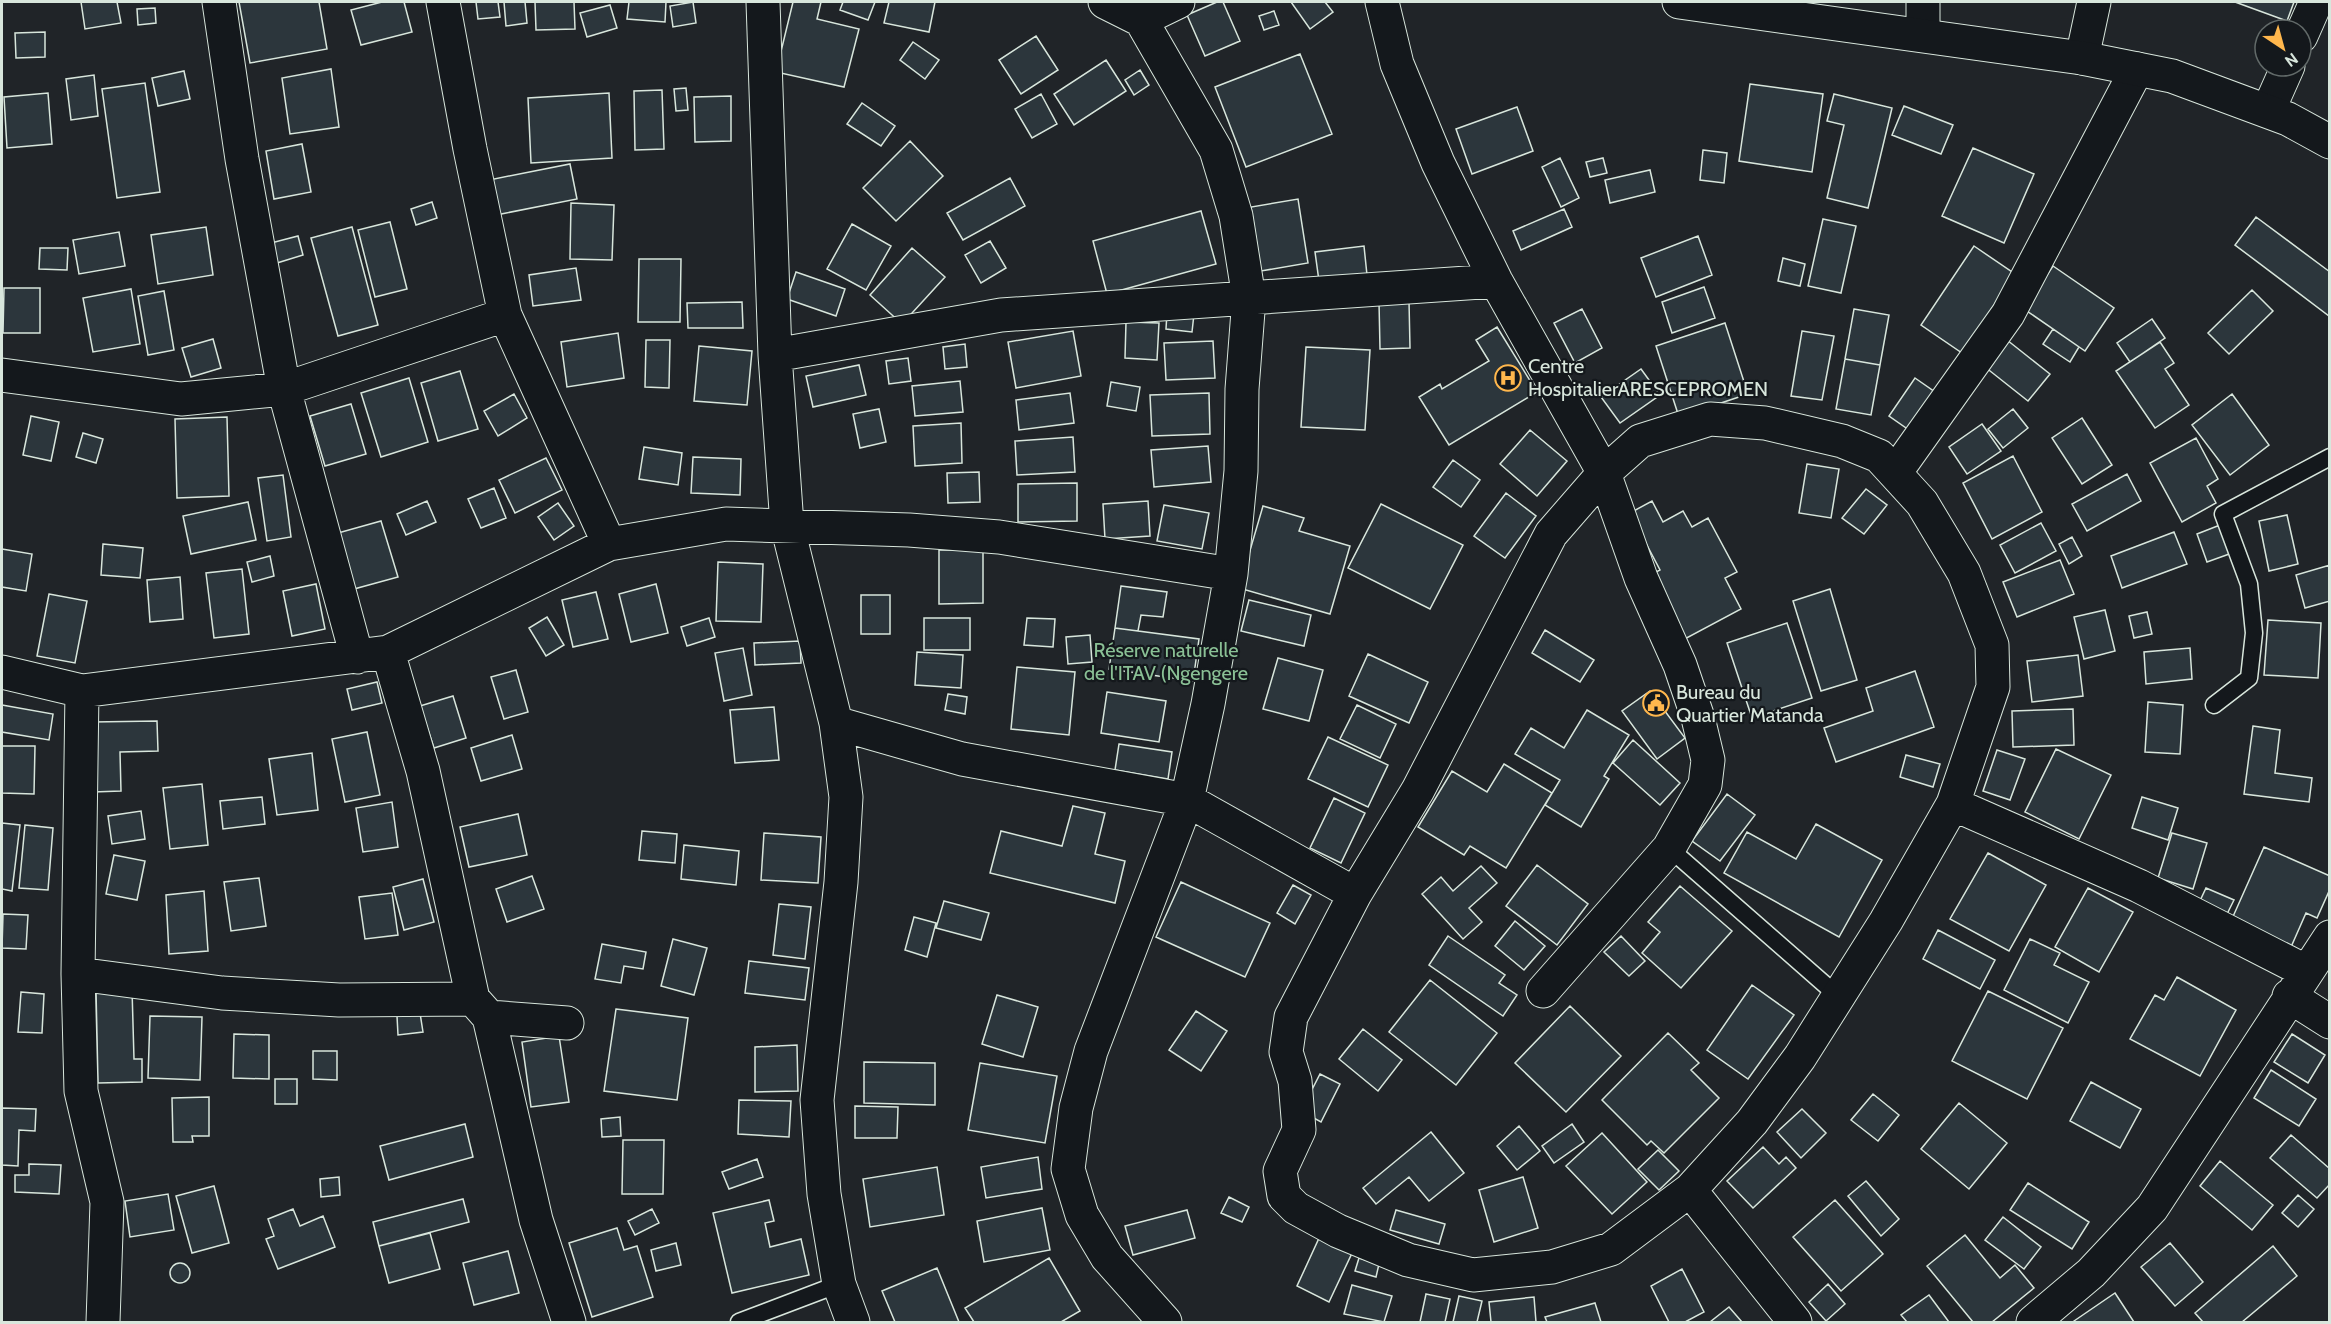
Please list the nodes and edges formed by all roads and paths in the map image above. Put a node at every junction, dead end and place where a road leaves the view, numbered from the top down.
1 (219, 2) edge
2 (443, 2) edge
3 (763, 2) edge
4 (1105, 2) edge
5 (1178, 2) edge
6 (1382, 2) edge
7 (1679, 2) edge
8 (1923, 2) edge
9 (2094, 2) edge
10 (2316, 2) edge
11 (2309, 18) edge
12 (1141, 20) junction
13 (1923, 35) junction
14 (2082, 58) junction
15 (2137, 69) junction
16 (2283, 78) edge
17 (2268, 111) junction
18 (2330, 142) edge
19 (1496, 281) junction
20 (1249, 298) junction
21 (504, 315) junction
22 (775, 355) junction
23 (2, 375) edge
24 (284, 389) junction
25 (2330, 457) edge
26 (1604, 473) junction
27 (1895, 473) junction
28 (787, 525) junction
29 (609, 543) junction
30 (1231, 574) junction
31 (372, 654) junction
32 (2, 672) edge
33 (82, 691) junction
34 (2214, 705) dead end
35 (836, 723) junction
36 (1187, 800) junction
37 (1953, 804) junction
38 (1669, 848) junction
39 (1355, 894) junction
40 (2330, 937) edge
41 (78, 974) junction
42 (2297, 983) junction
43 (1543, 991) dead end
44 (1838, 996) junction
45 (481, 1008) junction
46 (2330, 1022) edge
47 (567, 1023) dead end
48 (1690, 1190) junction
49 (839, 1284) junction
50 (103, 1323) edge
51 (569, 1323) edge
52 (739, 1323) edge
53 (854, 1323) edge
54 (1165, 1323) edge
55 (1795, 1323) edge
56 (2033, 1323) edge

1 - 24 main road
2 - 21 main road
3 - 22 main road
4 - 12 main road
5 - 12 main road
6 - 19 main road
7 - 13 main road
8 - 13 main road
9 - 14 main road
10 - 11 main road
12 - 20 main road
13 - 14 main road
14 - 15 main road
15 - 17 main road
15 - 27 main road
16 - 17 main road
17 - 18 main road
19 - 20 main road
19 - 26 main road
20 - 22 main road
20 - 30 main road
21 - 24 main road
21 - 29 main road
22 - 28 main road
23 - 24 main road
24 - 31 main road
25 - 34 lane
26 - 27 main road
26 - 38 main road
26 - 39 main road
27 - 37 main road
28 - 29 main road
28 - 30 main road
28 - 35 main road
29 - 31 main road
30 - 36 main road
31 - 33 main road
31 - 45 main road
32 - 33 main road
33 - 41 main road
35 - 36 main road
35 - 49 main road
36 - 39 main road
36 - 54 main road
37 - 42 main road
37 - 44 main road
38 - 43 main road
38 - 44 lane
39 - 48 main road
40 - 42 main road
41 - 45 main road
41 - 50 main road
42 - 46 main road
42 - 56 main road
44 - 48 main road
45 - 47 main road
45 - 51 main road
48 - 55 main road
49 - 52 lane
49 - 53 main road

